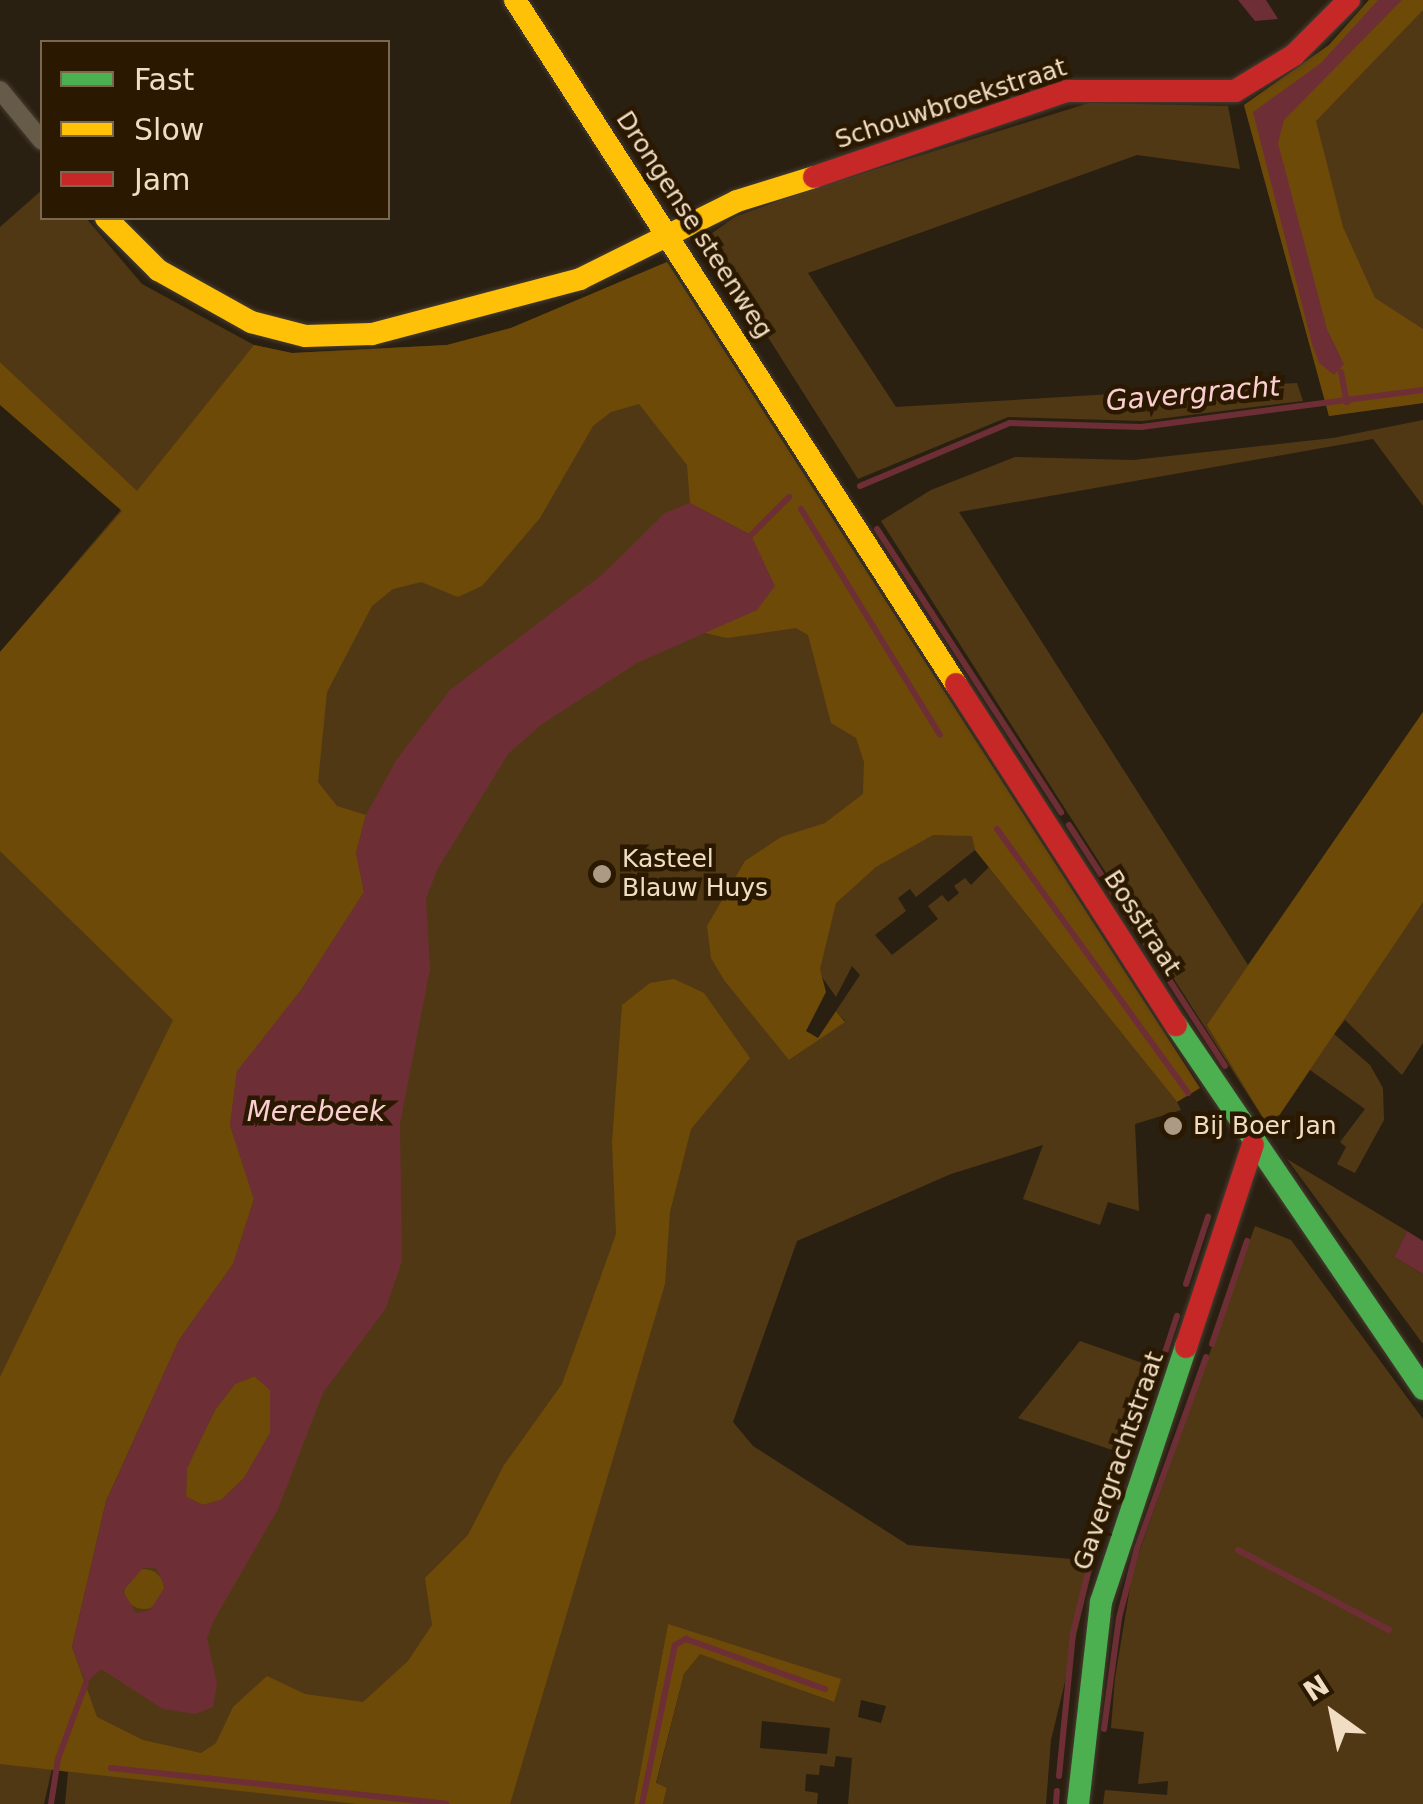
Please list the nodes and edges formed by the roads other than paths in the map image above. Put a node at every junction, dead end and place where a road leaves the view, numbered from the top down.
1 (516, 0) edge
2 (1348, 0) edge
3 (0, 90) edge
4 (40, 140) edge
5 (108, 220) edge
6 (670, 238) junction
7 (824, 482) joint
8 (1253, 1145) junction
9 (1423, 1389) edge
10 (1078, 1804) edge

1 - 6 street, Drongense steenweg
2 - 6 street, Schouwbroekstraat
3 - 4 street
5 - 6 street, Schouwbroekstraat
6 - 7 street, Drongense steenweg
7 - 8 street, Bosstraat
8 - 9 street, Bosstraat
8 - 10 street, Gavergrachtstraat

